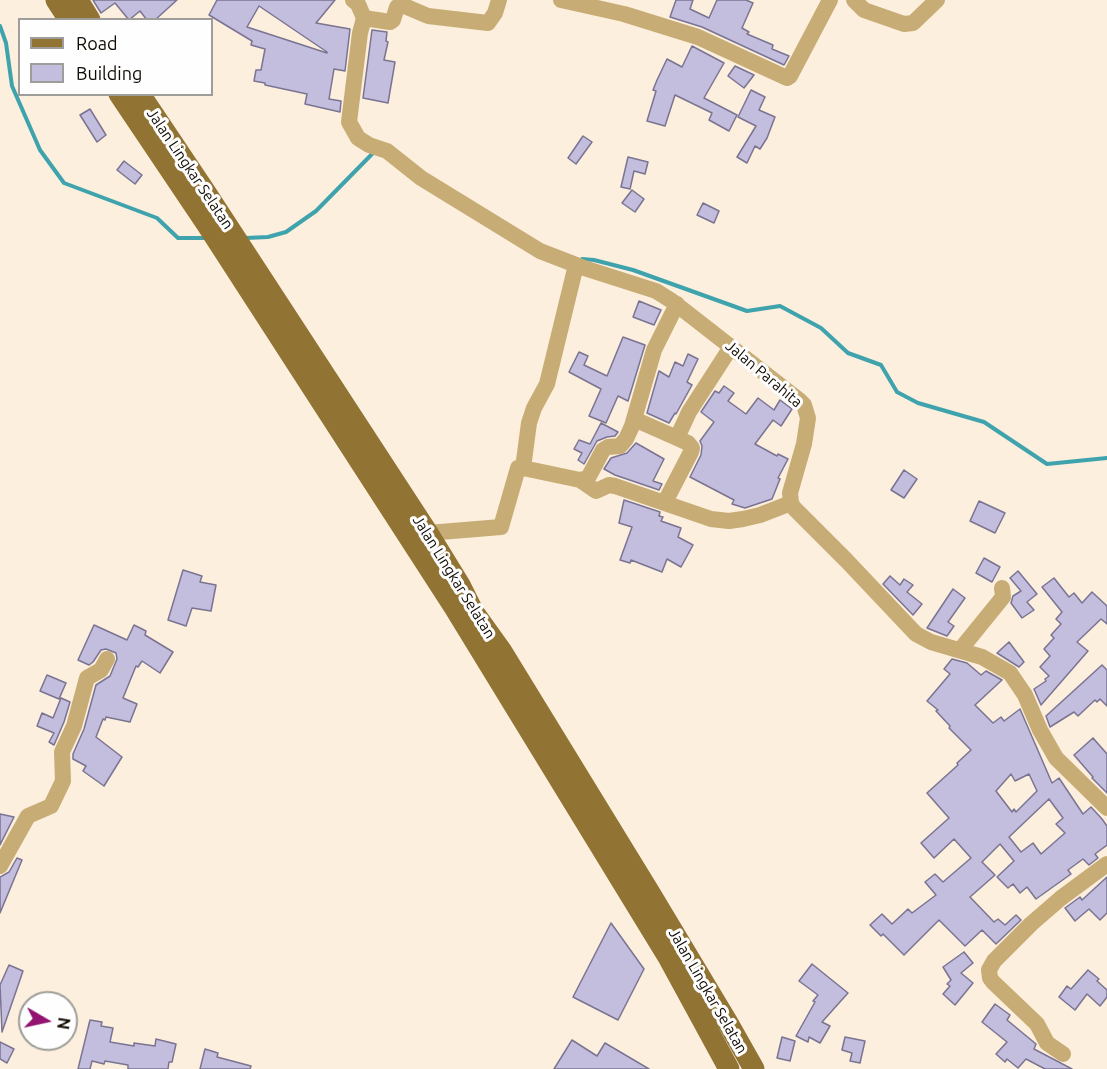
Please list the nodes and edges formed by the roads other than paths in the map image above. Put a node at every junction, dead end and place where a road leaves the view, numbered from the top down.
1 (57, 0) edge
2 (78, 0) edge
3 (353, 0) edge
4 (499, 0) edge
5 (561, 0) edge
6 (830, 0) edge
7 (854, 0) edge
8 (937, 0) edge
9 (68, 18) edge
10 (89, 18) edge
11 (364, 18) junction
12 (121, 96) edge
13 (141, 96) edge
14 (576, 265) junction
15 (677, 304) junction
16 (730, 347) junction
17 (634, 418) junction
18 (677, 438) junction
19 (523, 468) junction
20 (580, 480) junction
21 (665, 502) junction
22 (790, 503) junction
23 (420, 538) junction
24 (1002, 588) dead end
25 (977, 613) dead end
26 (955, 649) junction
27 (108, 658) dead end
28 (1107, 808) edge
29 (1107, 864) edge
30 (0, 866) edge
31 (1063, 1054) dead end
32 (729, 1069) edge
33 (753, 1069) edge

1 - 9 main road
2 - 10 main road
3 - 11 street
4 - 11 street
5 - 6 street
7 - 8 street
11 - 14 street, Jalan Parahita
12 - 23 main road, Jalan Lingkar Selatan
13 - 23 main road, Jalan Lingkar Selatan
14 - 15 street, Jalan Parahita
14 - 19 street
15 - 16 street, Jalan Parahita
15 - 17 street
16 - 18 street
16 - 22 street, Jalan Parahita
17 - 18 street
17 - 20 street
18 - 21 street
19 - 20 street
19 - 23 street
20 - 21 street
21 - 22 street
22 - 26 street
23 - 32 main road, Jalan Lingkar Selatan
23 - 33 main road, Jalan Lingkar Selatan
24 - 26 street
25 - 26 street
26 - 28 street
27 - 30 street
29 - 31 street

